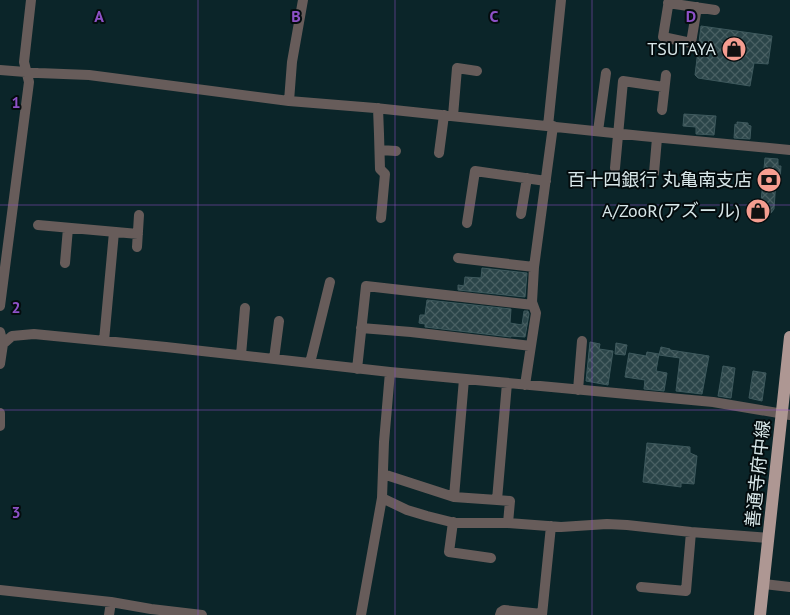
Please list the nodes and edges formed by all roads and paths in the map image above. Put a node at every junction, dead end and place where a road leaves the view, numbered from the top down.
1 (31, 0) edge
2 (302, 0) edge
3 (562, 0) edge
4 (669, 1) edge
5 (697, 7) junction
6 (715, 10) dead end
7 (0, 70) edge
8 (476, 71) dead end
9 (606, 72) dead end
10 (27, 73) junction
11 (666, 75) dead end
12 (664, 87) junction
13 (289, 101) junction
14 (378, 108) junction
15 (662, 110) dead end
16 (449, 116) junction
17 (550, 126) junction
18 (598, 131) junction
19 (618, 134) junction
20 (658, 138) junction
21 (380, 150) junction
22 (790, 150) edge
23 (396, 151) dead end
24 (439, 153) dead end
25 (615, 168) dead end
26 (654, 173) dead end
27 (527, 178) junction
28 (546, 181) junction
29 (521, 214) dead end
30 (138, 215) dead end
31 (381, 218) dead end
32 (467, 223) dead end
33 (38, 225) dead end
34 (68, 228) junction
35 (114, 232) junction
36 (138, 234) junction
37 (137, 247) dead end
38 (458, 258) dead end
39 (65, 263) dead end
40 (534, 267) junction
41 (330, 282) dead end
42 (533, 304) junction
43 (0, 306) edge
44 (245, 308) dead end
45 (279, 321) dead end
46 (361, 328) junction
47 (0, 332) edge
48 (790, 337) edge
49 (104, 341) junction
50 (582, 341) dead end
51 (2, 345) edge
52 (531, 346) junction
53 (241, 355) junction
54 (274, 359) junction
55 (310, 363) junction
56 (0, 364) edge
57 (357, 368) junction
58 (390, 372) junction
59 (464, 379) junction
60 (508, 383) junction
61 (525, 385) junction
62 (578, 390) junction
63 (0, 413) edge
64 (786, 415) edge
65 (0, 426) edge
66 (383, 474) junction
67 (454, 497) junction
68 (382, 498) junction
69 (497, 500) junction
70 (453, 522) junction
71 (508, 524) junction
72 (551, 526) junction
73 (691, 532) junction
74 (769, 538) junction
75 (491, 558) dead end
76 (764, 584) junction
77 (641, 587) dead end
78 (790, 587) edge
79 (0, 590) edge
80 (111, 602) junction
81 (542, 614) edge
82 (109, 615) edge
83 (202, 615) edge
84 (361, 615) edge
85 (500, 615) edge
86 (760, 615) edge

1 - 10 street
2 - 13 street
3 - 17 street
4 - 5 street
4 - 5 street
5 - 6 street
7 - 10 street
8 - 16 street
9 - 18 street
10 - 13 street
10 - 43 street
11 - 12 street
12 - 15 street
12 - 19 street
13 - 14 street
14 - 16 street
14 - 21 street
16 - 17 street
16 - 24 street
17 - 18 street
17 - 28 street
18 - 19 street
19 - 20 street
19 - 25 street
20 - 22 street
20 - 26 street
21 - 23 street
21 - 31 street
27 - 28 street
27 - 29 street
27 - 32 street
28 - 40 street
30 - 36 street
33 - 34 street
34 - 35 street
34 - 39 street
35 - 36 street
35 - 49 street
36 - 37 street
38 - 40 street
40 - 42 street
41 - 55 street
42 - 46 street
42 - 52 street
44 - 53 street
45 - 54 street
46 - 52 street
46 - 57 street
47 - 51 street
48 - 64 main road, 善通寺府中線
49 - 51 street
49 - 53 street
50 - 62 street
51 - 56 street
52 - 61 street
53 - 54 street
54 - 55 street
55 - 57 street
57 - 58 street
58 - 59 street
58 - 66 street
59 - 60 street
59 - 67 street
60 - 61 street
60 - 69 street
61 - 62 street
62 - 64 street
63 - 65 street
64 - 74 main road, 善通寺府中線
66 - 67 street
66 - 68 street
67 - 69 street
68 - 70 street
68 - 84 street
69 - 71 street
70 - 71 street
70 - 75 street
71 - 72 street
72 - 73 street
72 - 81 street
73 - 74 street
73 - 77 street
74 - 76 main road, 善通寺府中線
76 - 78 street
76 - 86 main road, 善通寺府中線
79 - 80 street
80 - 82 street
80 - 83 street
81 - 85 street

